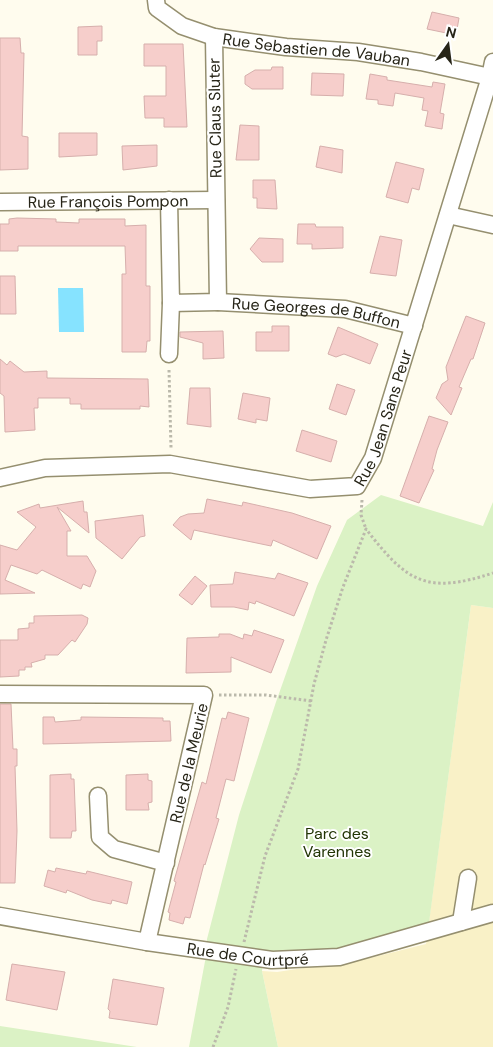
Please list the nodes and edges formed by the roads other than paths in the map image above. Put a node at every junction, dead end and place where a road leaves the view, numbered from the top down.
1 (156, 0) edge
2 (214, 37) junction
3 (492, 70) edge
4 (169, 200) junction
5 (216, 200) junction
6 (0, 202) edge
7 (448, 215) junction
8 (493, 225) edge
9 (218, 302) junction
10 (171, 303) junction
11 (414, 326) junction
12 (169, 354) road end
13 (0, 478) edge
14 (0, 694) edge
15 (98, 796) dead end
16 (166, 863) junction
17 (468, 878) dead end
18 (493, 913) edge
19 (0, 916) edge
20 (461, 922) junction
21 (147, 942) junction

1 - 2 street, Rue Sebastien de Vauban
2 - 3 street, Rue Sebastien de Vauban
2 - 5 street, Rue Claus Sluter
3 - 7 street, Rue Jean Sans Peur
4 - 5 street, Rue François Pompon
4 - 6 street, Rue François Pompon
4 - 10 street
5 - 9 street, Rue Claus Sluter
7 - 8 street
7 - 11 street, Rue Jean Sans Peur
9 - 10 street, Rue Georges de Buffon
9 - 11 street, Rue Georges de Buffon
10 - 12 street
11 - 13 street, Rue Jean Sans Peur
14 - 16 street, Rue de la Meurie
15 - 16 street
16 - 21 street, Rue de la Meurie
17 - 20 street
18 - 20 street, Rue de Courtpré
19 - 21 street, Rue de Courtpré
20 - 21 street, Rue de Courtpré

